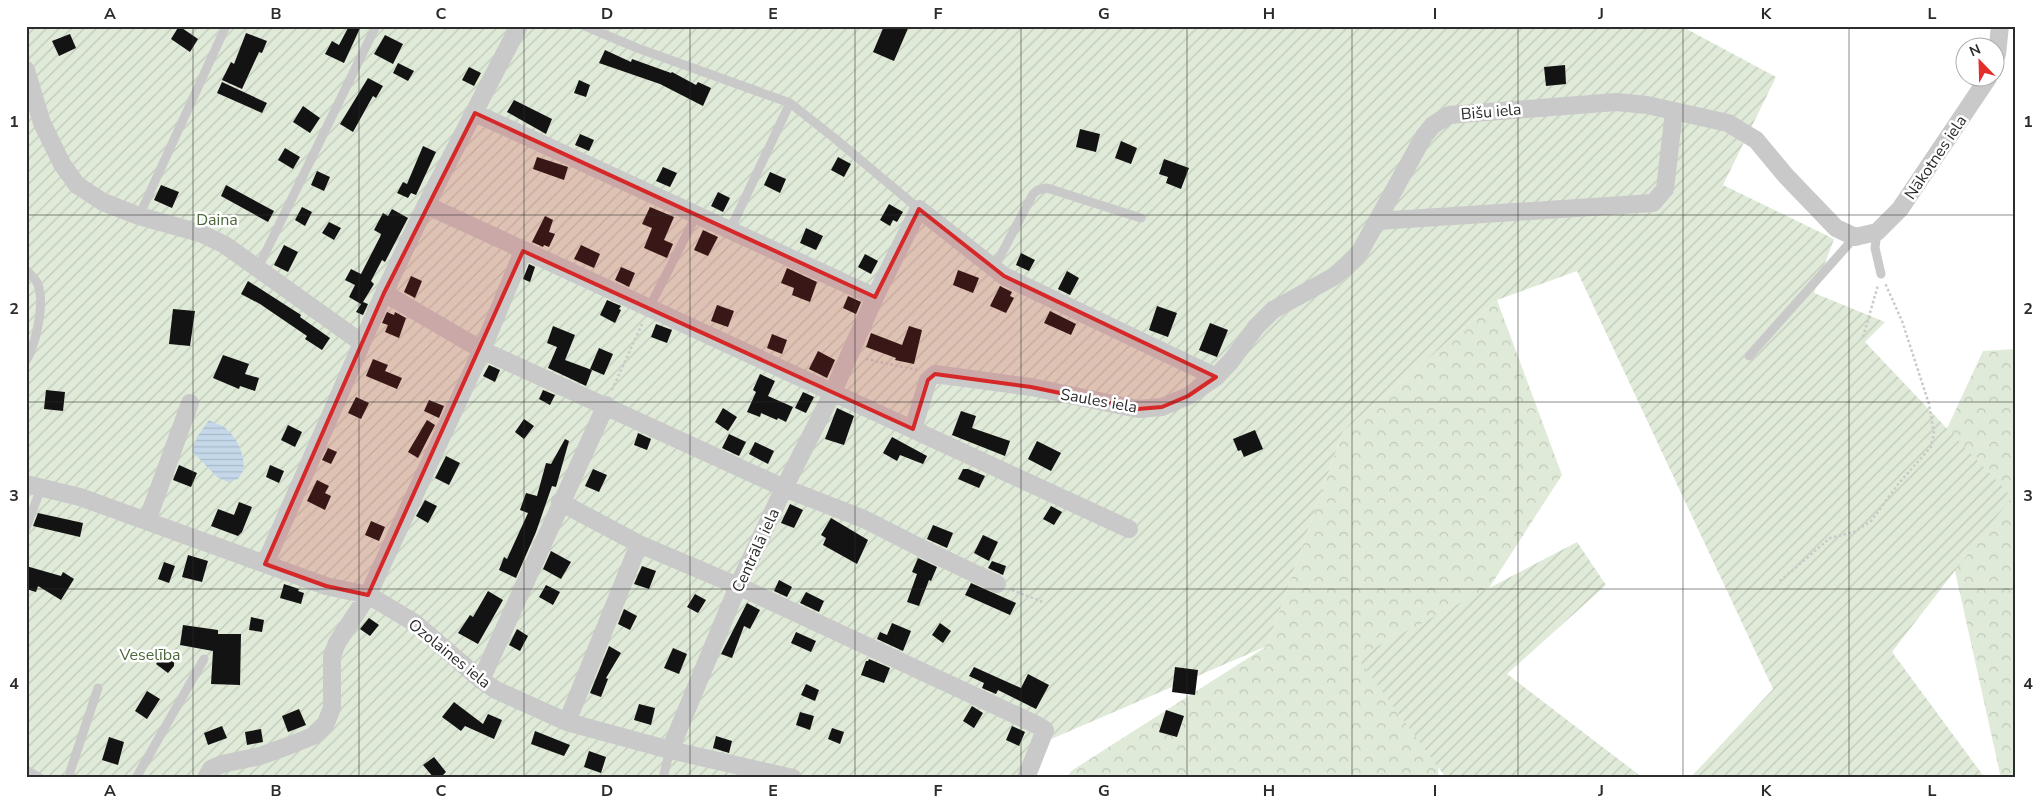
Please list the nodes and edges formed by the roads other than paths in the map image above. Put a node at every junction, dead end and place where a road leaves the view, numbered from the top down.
1 (226, 26) edge
2 (376, 26) edge
3 (519, 26) edge
4 (585, 26) edge
5 (26, 70) edge
6 (1981, 88) edge
7 (790, 104) junction
8 (1674, 111) junction
9 (475, 113) junction
10 (426, 205) junction
11 (919, 208) junction
12 (697, 214) junction
13 (139, 216) junction
14 (1141, 218) dead end
15 (1378, 222) junction
16 (730, 230) junction
17 (1877, 232) junction
18 (1855, 237) junction
19 (523, 250) junction
20 (1357, 257) joint
21 (258, 268) junction
22 (994, 268) junction
23 (26, 270) edge
24 (1881, 274) road end
25 (384, 293) junction
26 (875, 297) junction
27 (649, 308) junction
28 (362, 343) junction
29 (482, 350) junction
30 (1749, 356) dead end
31 (26, 361) edge
32 (1216, 377) junction
33 (832, 394) junction
34 (190, 403) dead end
35 (606, 405) junction
36 (913, 429) junction
37 (34, 486) edge
38 (784, 488) junction
39 (560, 502) junction
40 (146, 521) junction
41 (26, 528) edge
42 (1129, 529) dead end
43 (639, 544) junction
44 (265, 564) junction
45 (996, 584) road end
46 (738, 586) junction
47 (368, 595) junction
48 (204, 658) dead end
49 (481, 680) junction
50 (98, 688) dead end
51 (567, 722) junction
52 (670, 750) junction
53 (26, 770) edge
54 (786, 777) edge
55 (40, 778) edge
56 (70, 778) edge
57 (136, 778) edge
58 (206, 778) edge
59 (663, 778) edge
60 (1026, 778) edge

1 - 13 lane
2 - 21 lane
3 - 9 street
4 - 7 lane
5 - 13 street
6 - 17 street, Nākotnes iela
7 - 11 lane
7 - 16 lane
8 - 15 street, Bišu iela
8 - 15 street
8 - 18 street, Bišu iela
9 - 10 street
9 - 12 street
10 - 19 street
10 - 25 street
11 - 22 street
11 - 26 street, Centrālā iela
12 - 16 street
12 - 27 lane
13 - 21 street
14 - 22 lane
15 - 20 street, Bišu iela
16 - 26 street
17 - 18 street
17 - 24 lane
18 - 30 lane
19 - 27 street
19 - 29 street
20 - 32 street, Saules iela
21 - 28 street
22 - 32 street
23 - 31 lane
25 - 28 street
25 - 29 street
26 - 33 street, Centrālā iela
27 - 33 street
28 - 44 street
29 - 35 street
29 - 47 street
32 - 36 street, Saules iela
33 - 36 street
33 - 38 street, Centrālā iela
34 - 40 street
35 - 38 street
35 - 39 street
36 - 42 street
37 - 40 street, Ozolaines iela
37 - 41 lane
38 - 45 street
38 - 46 street, Centrālā iela
39 - 43 street
39 - 49 street
40 - 44 street, Ozolaines iela
43 - 46 street
43 - 51 street
44 - 47 street, Ozolaines iela
46 - 52 street, Centrālā iela
46 - 60 street
47 - 49 street, Ozolaines iela
47 - 58 street
48 - 57 lane
49 - 51 street, Ozolaines iela
50 - 56 lane
51 - 52 street, Ozolaines iela
52 - 54 street, Ozolaines iela
52 - 59 lane
53 - 55 lane

